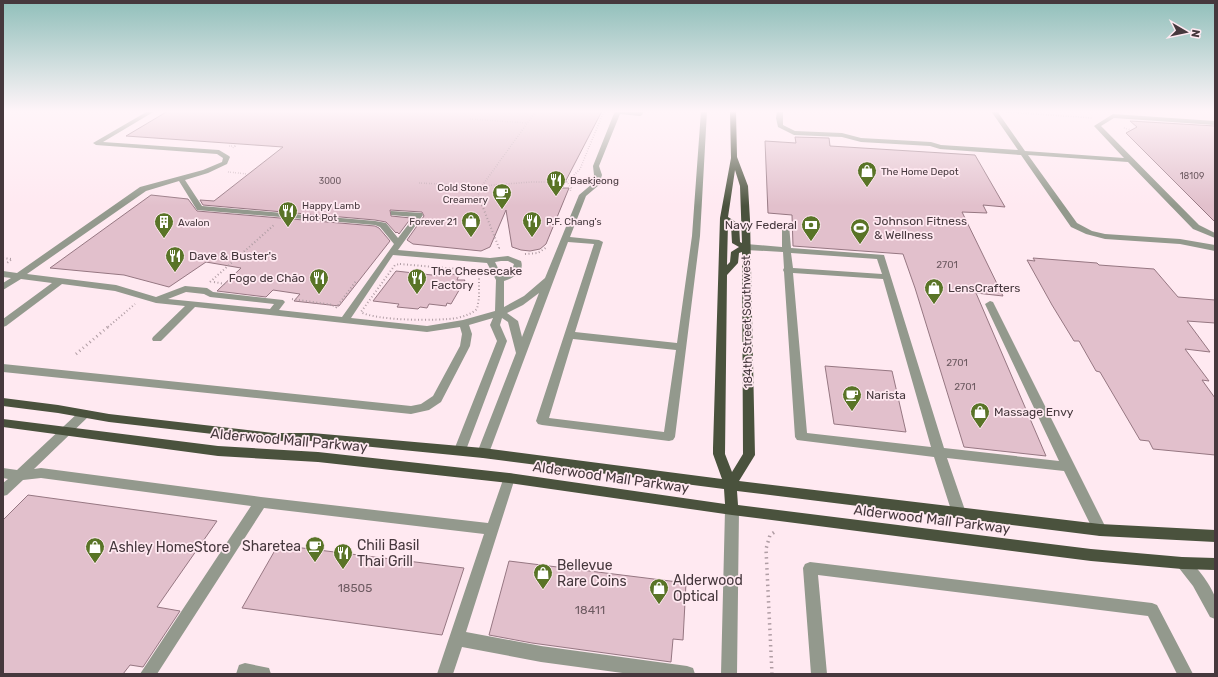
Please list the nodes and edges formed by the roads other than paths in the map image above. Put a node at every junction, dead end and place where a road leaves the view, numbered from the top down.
1 (97, 143) edge
2 (605, 143) edge
3 (702, 143) edge
4 (734, 143) edge
5 (906, 143) edge
6 (1016, 143) edge
7 (1113, 143) edge
8 (1023, 152) junction
9 (734, 157) junction
10 (1130, 160) junction
11 (180, 178) junction
12 (394, 213) dead end
13 (724, 218) junction
14 (785, 225) dead end
15 (1215, 236) edge
16 (566, 239) junction
17 (398, 244) junction
18 (746, 247) junction
19 (1215, 248) edge
20 (786, 250) junction
21 (392, 252) junction
22 (490, 261) junction
23 (787, 270) junction
24 (724, 273) junction
25 (3, 274) edge
26 (19, 276) junction
27 (887, 277) junction
28 (549, 279) junction
29 (500, 280) junction
30 (59, 282) junction
31 (3, 287) edge
32 (210, 294) junction
33 (156, 300) junction
34 (990, 304) dead end
35 (196, 305) junction
36 (273, 312) junction
37 (500, 312) junction
38 (344, 321) junction
39 (3, 324) edge
40 (464, 324) junction
41 (569, 335) junction
42 (157, 339) dead end
43 (681, 346) junction
44 (521, 353) junction
45 (3, 368) edge
46 (3, 402) edge
47 (84, 414) junction
48 (3, 423) edge
49 (66, 431) junction
50 (460, 450) junction
51 (483, 453) junction
52 (939, 453) junction
53 (1068, 467) junction
54 (3, 473) edge
55 (20, 475) junction
56 (509, 478) junction
57 (730, 485) junction
58 (3, 491) edge
59 (261, 502) junction
60 (732, 510) junction
61 (959, 513) junction
62 (492, 529) junction
63 (1100, 530) junction
64 (1215, 536) edge
65 (1182, 563) junction
66 (1215, 564) edge
67 (1215, 612) edge
68 (456, 638) junction
69 (148, 674) edge
70 (244, 674) edge
71 (263, 674) edge
72 (445, 674) edge
73 (687, 674) edge
74 (729, 674) edge
75 (819, 674) edge
76 (1185, 674) edge

1 - 11 street
2 - 16 street
3 - 43 street
4 - 9 main road, 184th Street Southwest
5 - 8 street
6 - 8 street
7 - 10 street
8 - 10 street
8 - 19 street
9 - 13 main road, 184th Street Southwest
9 - 18 main road, 184th Street Southwest
10 - 15 street
11 - 17 street
11 - 26 street
12 - 17 street
13 - 18 main road
13 - 24 main road, 184th Street Southwest
14 - 20 street
16 - 28 street
16 - 41 street
17 - 21 street
18 - 20 street
18 - 24 main road
18 - 57 main road, 184th Street Southwest
20 - 23 street
20 - 27 street
21 - 22 street
21 - 38 street
22 - 29 street
22 - 29 street
23 - 27 street
23 - 52 street
24 - 57 main road, 184th Street Southwest
25 - 26 street
26 - 30 street
26 - 31 street
27 - 52 street
28 - 37 street
28 - 44 street
29 - 37 street
30 - 33 street
30 - 39 street
32 - 33 street
32 - 35 street
32 - 36 street
33 - 35 street
34 - 53 street
35 - 36 street
35 - 42 street
36 - 38 street
37 - 40 street
37 - 44 street
37 - 50 street
38 - 40 street
40 - 45 street
41 - 43 street
41 - 43 street
44 - 51 street
46 - 47 main road, Alderwood Mall Parkway
47 - 49 street
47 - 50 main road, Alderwood Mall Parkway
48 - 49 main road, Alderwood Mall Parkway
49 - 55 street
49 - 56 main road, Alderwood Mall Parkway
50 - 51 main road, Alderwood Mall Parkway
51 - 57 main road, Alderwood Mall Parkway
52 - 53 street
52 - 61 street
53 - 63 street
54 - 55 street
55 - 58 street
55 - 59 street
56 - 60 main road, Alderwood Mall Parkway
56 - 62 street
57 - 60 main road, 184th Street Southwest
57 - 61 main road, Alderwood Mall Parkway
59 - 62 street
59 - 69 street
60 - 65 main road, Alderwood Mall Parkway
60 - 74 street, 184th Street Southwest
61 - 63 main road, Alderwood Mall Parkway
62 - 68 street
63 - 64 main road, Alderwood Mall Parkway
65 - 66 main road, Alderwood Mall Parkway
65 - 67 street
68 - 72 street
68 - 73 street
70 - 71 street
75 - 76 street

